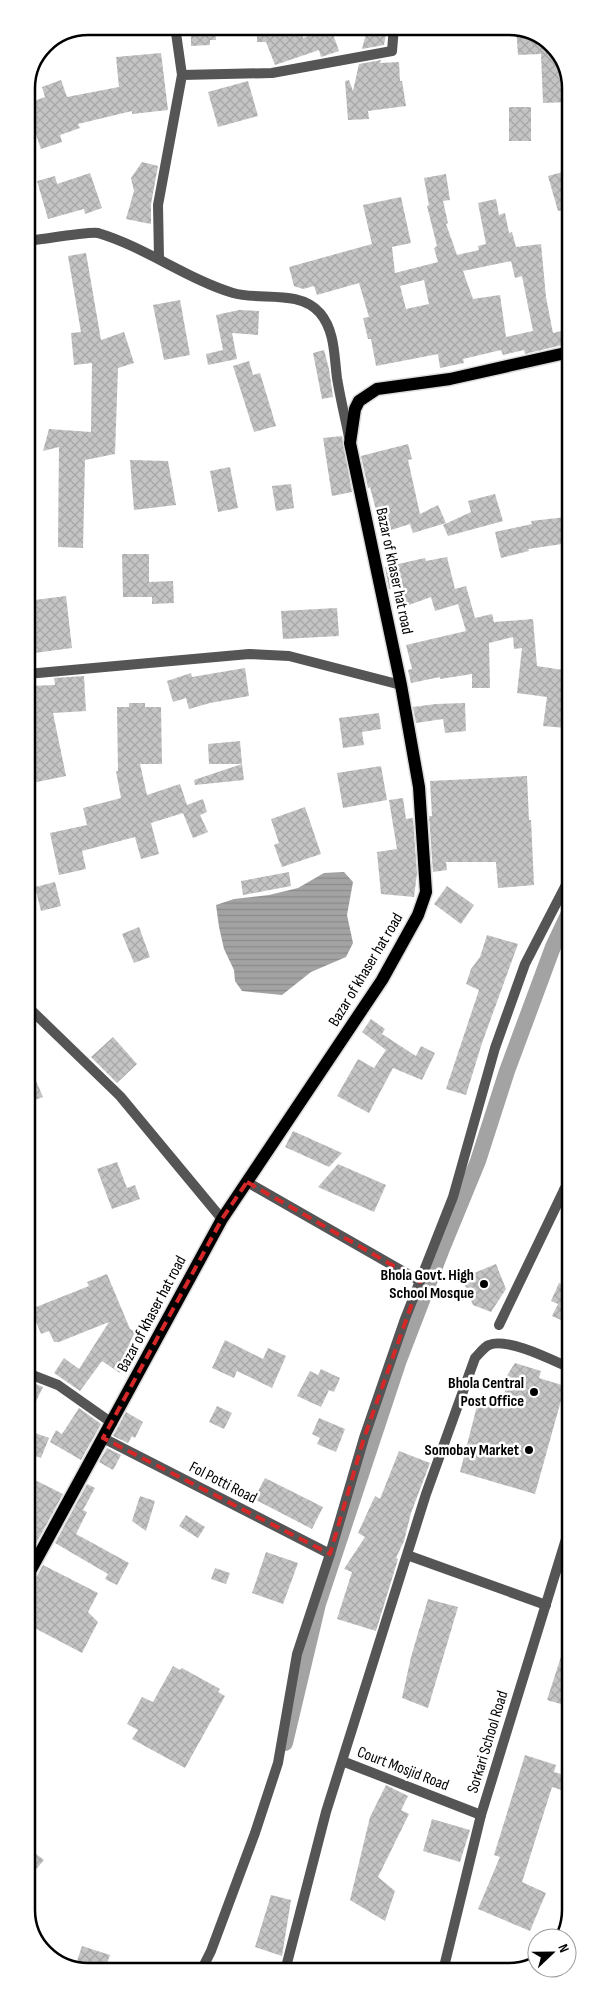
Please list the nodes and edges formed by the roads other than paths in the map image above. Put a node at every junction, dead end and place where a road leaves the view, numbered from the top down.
1 (176, 35) edge
2 (393, 35) edge
3 (182, 75) junction
4 (35, 240) edge
5 (159, 258) junction
6 (562, 354) edge
7 (350, 443) junction
8 (35, 673) edge
9 (401, 685) junction
10 (562, 892) edge
11 (35, 1014) edge
12 (246, 1182) junction
13 (562, 1194) edge
14 (222, 1219) junction
15 (420, 1281) junction
16 (499, 1325) dead end
17 (562, 1365) edge
18 (35, 1376) edge
19 (112, 1423) junction
20 (103, 1438) junction
21 (562, 1552) edge
22 (330, 1554) junction
23 (407, 1555) junction
24 (35, 1562) edge
25 (546, 1605) junction
26 (342, 1761) junction
27 (481, 1815) junction
28 (204, 1963) edge
29 (287, 1963) edge
30 (445, 1963) edge

1 - 3 street
2 - 3 street
3 - 5 street
4 - 5 street
5 - 7 street
6 - 7 main road, Bazar of khaser hat road
7 - 9 main road, Bazar of khaser hat road
8 - 9 street
9 - 12 main road, Bazar of khaser hat road
10 - 15 street
11 - 14 street
12 - 14 main road, Bazar of khaser hat road
12 - 15 street
13 - 16 street
14 - 19 main road, Bazar of khaser hat road
15 - 22 street
17 - 23 street
18 - 19 street
19 - 20 main road, Bazar of khaser hat road
20 - 22 street, Fol Potti Road
20 - 24 main road, Bazar of khaser hat road
21 - 25 street, Sorkari School Road
22 - 28 street
23 - 25 street
23 - 26 street
25 - 27 street, Sorkari School Road
26 - 27 street, Court Mosjid Road
26 - 29 street
27 - 30 street, Sorkari School Road

